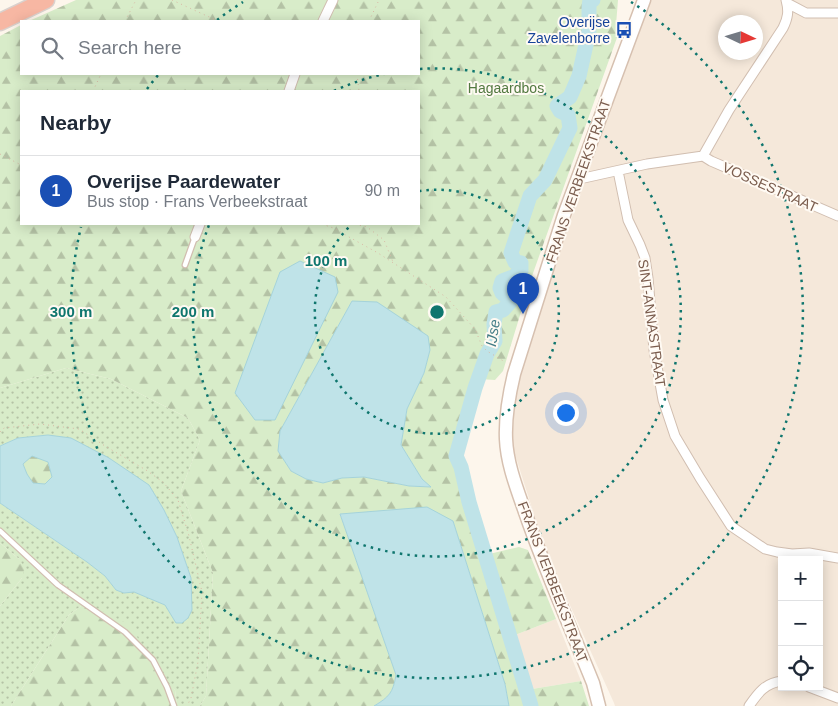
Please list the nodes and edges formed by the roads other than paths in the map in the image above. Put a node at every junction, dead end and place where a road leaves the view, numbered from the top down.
1 (46, 0) edge
2 (333, 0) edge
3 (644, 0) edge
4 (786, 2) edge
5 (806, 13) junction
6 (838, 13) edge
7 (323, 20) edge
8 (0, 22) edge
9 (784, 25) junction
10 (295, 75) edge
11 (289, 90) edge
12 (703, 156) junction
13 (618, 171) junction
14 (577, 177) junction
15 (838, 216) edge
16 (200, 225) edge
17 (195, 236) joint
18 (185, 265) dead end
19 (0, 532) edge
20 (838, 558) edge
21 (778, 682) edge
22 (820, 691) edge
23 (838, 698) edge
24 (174, 706) edge
25 (599, 706) edge
26 (749, 706) edge

1 - 8 highway
2 - 7 street
3 - 14 main road, FRANS VERBEEKSTRAAT
4 - 5 street
4 - 9 street
5 - 6 street
5 - 9 street
9 - 12 street
10 - 11 street
12 - 13 street
12 - 15 street, VOSSESTRAAT
13 - 14 street
13 - 20 street, SINT-ANNASTRAAT
14 - 25 main road, FRANS VERBEEKSTRAAT
16 - 17 street
17 - 18 lane
19 - 24 lane
21 - 26 street
22 - 23 street

